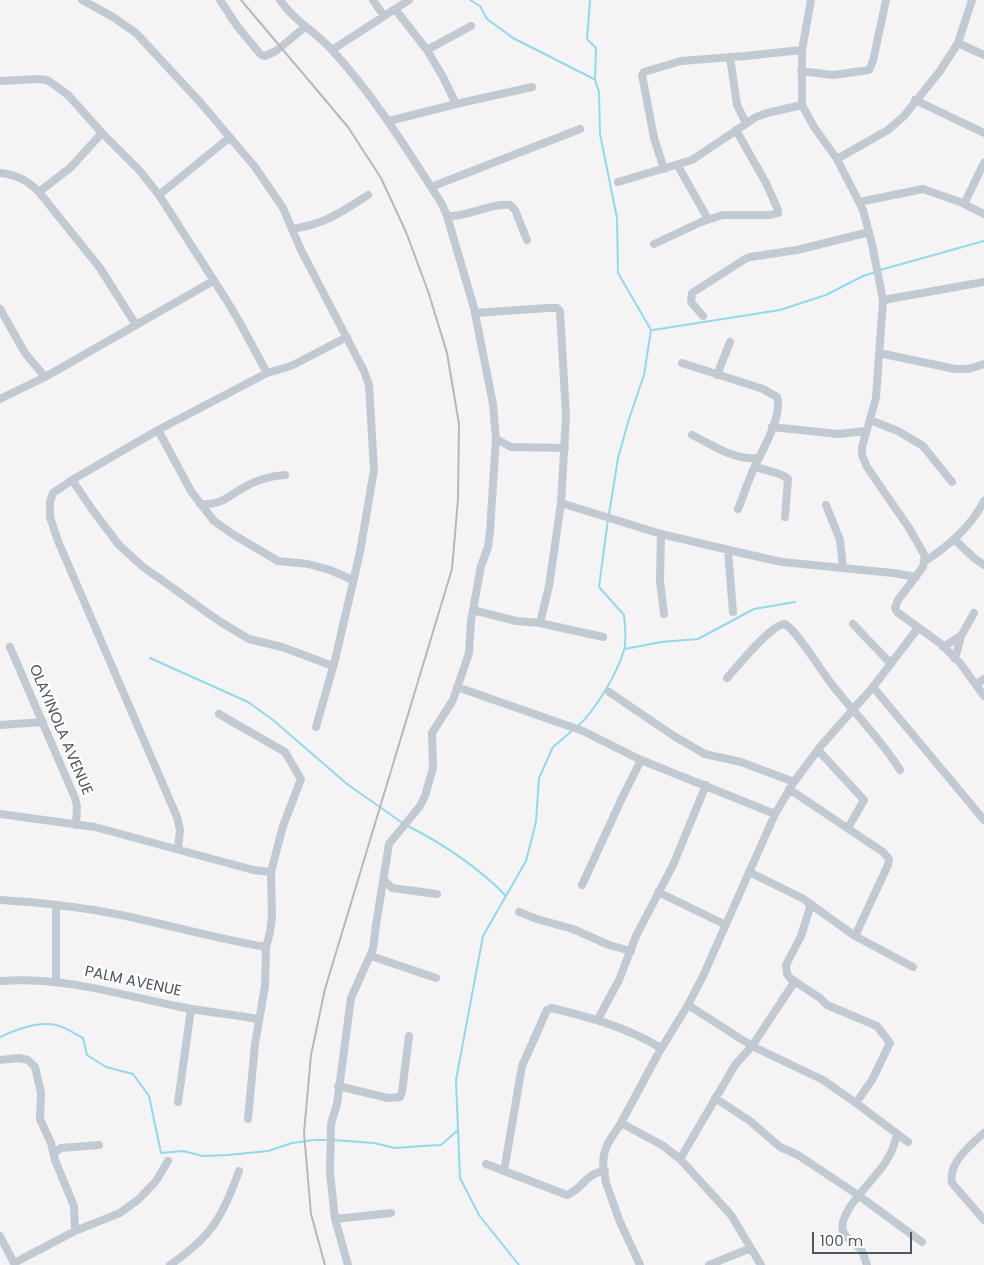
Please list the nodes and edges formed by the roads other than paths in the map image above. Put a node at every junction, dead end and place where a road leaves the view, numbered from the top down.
1 (82, 0) edge
2 (220, 0) edge
3 (280, 0) edge
4 (373, 0) edge
5 (410, 0) edge
6 (811, 0) edge
7 (886, 0) edge
8 (972, 0) edge
9 (394, 10) junction
10 (384, 16) junction
11 (471, 26) dead end
12 (305, 27) junction
13 (958, 43) junction
14 (332, 50) junction
15 (427, 50) junction
16 (802, 50) junction
17 (984, 55) edge
18 (730, 57) junction
19 (801, 71) junction
20 (0, 81) edge
21 (532, 87) dead end
22 (915, 100) junction
23 (456, 104) junction
24 (802, 106) junction
25 (389, 121) junction
26 (746, 123) junction
27 (580, 129) dead end
28 (736, 130) junction
29 (984, 133) edge
30 (102, 134) junction
31 (229, 138) junction
32 (837, 159) junction
33 (984, 163) edge
34 (678, 166) junction
35 (664, 169) junction
36 (0, 173) edge
37 (618, 182) dead end
38 (431, 187) junction
39 (38, 192) junction
40 (160, 195) junction
41 (368, 195) dead end
42 (859, 202) junction
43 (964, 204) junction
44 (984, 214) edge
45 (447, 216) junction
46 (708, 219) junction
47 (292, 229) junction
48 (869, 232) junction
49 (527, 240) dead end
50 (654, 244) dead end
51 (213, 281) junction
52 (984, 282) edge
53 (883, 300) junction
54 (0, 309) edge
55 (475, 313) junction
56 (703, 316) dead end
57 (136, 325) junction
58 (347, 337) junction
59 (730, 342) dead end
60 (879, 353) junction
61 (682, 363) dead end
62 (984, 364) edge
63 (267, 373) junction
64 (717, 375) junction
65 (45, 377) junction
66 (0, 399) edge
67 (870, 420) junction
68 (772, 426) junction
69 (158, 430) junction
70 (866, 431) junction
71 (692, 435) dead end
72 (496, 439) junction
73 (565, 448) junction
74 (757, 462) junction
75 (285, 475) dead end
76 (72, 480) junction
77 (952, 482) dead end
78 (984, 501) edge
79 (561, 503) junction
80 (200, 504) junction
81 (826, 505) dead end
82 (738, 509) dead end
83 (785, 517) dead end
84 (661, 534) junction
85 (954, 539) junction
86 (728, 550) junction
87 (924, 562) junction
88 (984, 565) edge
89 (843, 568) junction
90 (916, 577) junction
91 (353, 580) junction
92 (473, 610) junction
93 (733, 612) dead end
94 (974, 613) dead end
95 (664, 614) dead end
96 (540, 623) junction
97 (853, 624) dead end
98 (918, 628) junction
99 (961, 636) junction
100 (603, 637) dead end
101 (943, 647) junction
102 (10, 648) dead end
103 (955, 659) junction
104 (890, 664) junction
105 (333, 666) junction
106 (727, 678) dead end
107 (984, 679) edge
108 (976, 686) junction
109 (458, 687) junction
110 (873, 687) junction
111 (609, 692) dead end
112 (984, 696) edge
113 (853, 711) junction
114 (219, 714) dead end
115 (43, 722) junction
116 (0, 725) edge
117 (316, 727) dead end
118 (818, 750) junction
119 (642, 760) junction
120 (900, 770) dead end
121 (794, 782) junction
122 (706, 785) junction
123 (790, 789) junction
124 (0, 814) edge
125 (775, 814) junction
126 (984, 820) edge
127 (76, 825) junction
128 (848, 828) junction
129 (178, 849) junction
130 (271, 872) junction
131 (749, 872) junction
132 (384, 880) junction
133 (582, 885) dead end
134 (658, 892) junction
135 (437, 894) dead end
136 (0, 900) edge
137 (811, 904) junction
138 (56, 905) junction
139 (519, 912) dead end
140 (726, 925) junction
141 (855, 936) junction
142 (266, 947) junction
143 (631, 951) junction
144 (371, 956) junction
145 (912, 967) dead end
146 (436, 978) dead end
147 (0, 981) edge
148 (56, 982) junction
149 (794, 982) junction
150 (688, 1005) junction
151 (191, 1009) junction
152 (259, 1019) junction
153 (598, 1019) junction
154 (410, 1036) dead end
155 (752, 1046) junction
156 (662, 1048) junction
157 (0, 1060) edge
158 (338, 1086) junction
159 (715, 1098) junction
160 (178, 1102) dead end
161 (856, 1103) junction
162 (248, 1119) dead end
163 (621, 1123) junction
164 (984, 1133) edge
165 (897, 1134) junction
166 (908, 1142) dead end
167 (99, 1145) dead end
168 (54, 1153) junction
169 (680, 1159) junction
170 (168, 1161) dead end
171 (486, 1164) dead end
172 (504, 1170) junction
173 (239, 1171) dead end
174 (605, 1171) junction
175 (858, 1195) junction
176 (391, 1213) dead end
177 (334, 1219) junction
178 (984, 1220) edge
179 (75, 1231) junction
180 (0, 1236) edge
181 (922, 1242) dead end
182 (751, 1248) junction
183 (14, 1264) edge
184 (170, 1265) edge
185 (348, 1265) edge
186 (640, 1265) edge
187 (709, 1265) edge
188 (762, 1265) edge
189 (867, 1265) edge

1 - 31 street
2 - 12 street
3 - 12 street
4 - 10 street
5 - 9 street
6 - 16 street
7 - 19 street
8 - 13 street
9 - 10 street
9 - 15 street
10 - 14 street
11 - 15 street
12 - 14 street
13 - 17 street
13 - 22 street
14 - 25 street
15 - 23 street
16 - 18 street
16 - 19 street
18 - 26 street
18 - 35 street
19 - 24 street
20 - 30 street
21 - 23 street
22 - 29 street
22 - 32 street
23 - 25 street
24 - 26 street
24 - 32 street
25 - 38 street
26 - 28 street
27 - 38 street
28 - 34 street
28 - 46 street
30 - 39 street
30 - 40 street
31 - 40 street
31 - 47 street
32 - 42 street
33 - 43 street
34 - 35 street
34 - 46 street
35 - 37 street
36 - 39 street
38 - 45 street
39 - 57 street
40 - 51 street
41 - 47 street
42 - 43 street
42 - 48 street
43 - 44 street
45 - 49 street
45 - 55 street
46 - 50 street
47 - 58 street
48 - 53 street
48 - 56 street
51 - 57 street
51 - 63 street
52 - 53 street
53 - 60 street
54 - 65 street
55 - 72 street
55 - 73 street
57 - 65 street
58 - 63 street
58 - 91 street
59 - 64 street
60 - 62 street
60 - 67 street
61 - 64 street
63 - 69 street
64 - 68 street
65 - 66 street
67 - 70 street
67 - 77 street
68 - 70 street
68 - 74 street
69 - 76 street
69 - 80 street
70 - 87 street
71 - 74 street
72 - 73 street
72 - 92 street
73 - 79 street
74 - 82 street
74 - 83 street
75 - 80 street
76 - 105 street
76 - 129 street
78 - 85 street
79 - 84 street
79 - 96 street
80 - 91 street
81 - 89 street
84 - 86 street
84 - 95 street
85 - 87 street
85 - 88 street
86 - 89 street
86 - 93 street
87 - 90 street
89 - 90 street
90 - 98 street
91 - 105 street
92 - 96 street
92 - 109 street
94 - 99 street
96 - 100 street
97 - 104 street
98 - 101 street
98 - 104 street
99 - 101 street
99 - 103 street
101 - 103 street
102 - 115 street, OLAYINOLA AVENUE
103 - 108 street
104 - 110 street
105 - 117 street
106 - 113 street
107 - 108 street
108 - 112 street
109 - 119 street
109 - 132 street
110 - 113 street
110 - 126 street
111 - 121 street
113 - 118 street
113 - 120 street
114 - 130 street
115 - 116 street
115 - 127 street, OLAYINOLA AVENUE
118 - 121 street
118 - 128 street
119 - 122 street
119 - 133 street
121 - 123 street
122 - 125 street
122 - 134 street
123 - 125 street
123 - 128 street
124 - 127 street
125 - 131 street
127 - 129 street
128 - 141 street
129 - 130 street
130 - 142 street
131 - 137 street
131 - 140 street
132 - 135 street
132 - 144 street
134 - 140 street
134 - 143 street
136 - 138 street
137 - 141 street
137 - 149 street
138 - 142 street
138 - 148 street
139 - 143 street
140 - 150 street
141 - 145 street
142 - 152 street
143 - 153 street
144 - 146 street
144 - 158 street
147 - 148 street, PALM AVENUE
148 - 151 street, PALM AVENUE
149 - 155 street
149 - 161 street
150 - 155 street
150 - 156 street
151 - 152 street, PALM AVENUE
151 - 160 street
152 - 162 street
153 - 156 street
153 - 172 street
154 - 158 street
155 - 159 street
155 - 161 street
156 - 163 street
157 - 168 street
158 - 177 street
159 - 169 street
159 - 175 street
161 - 165 street
163 - 169 street
163 - 174 street
164 - 178 street
165 - 166 street
165 - 175 street
167 - 168 street
168 - 179 street
169 - 182 street
170 - 179 street
171 - 172 street
172 - 174 street
173 - 184 street
174 - 186 street
175 - 181 street
175 - 189 street
176 - 177 street
177 - 185 street
179 - 183 street
180 - 183 street
182 - 187 street
182 - 188 street

